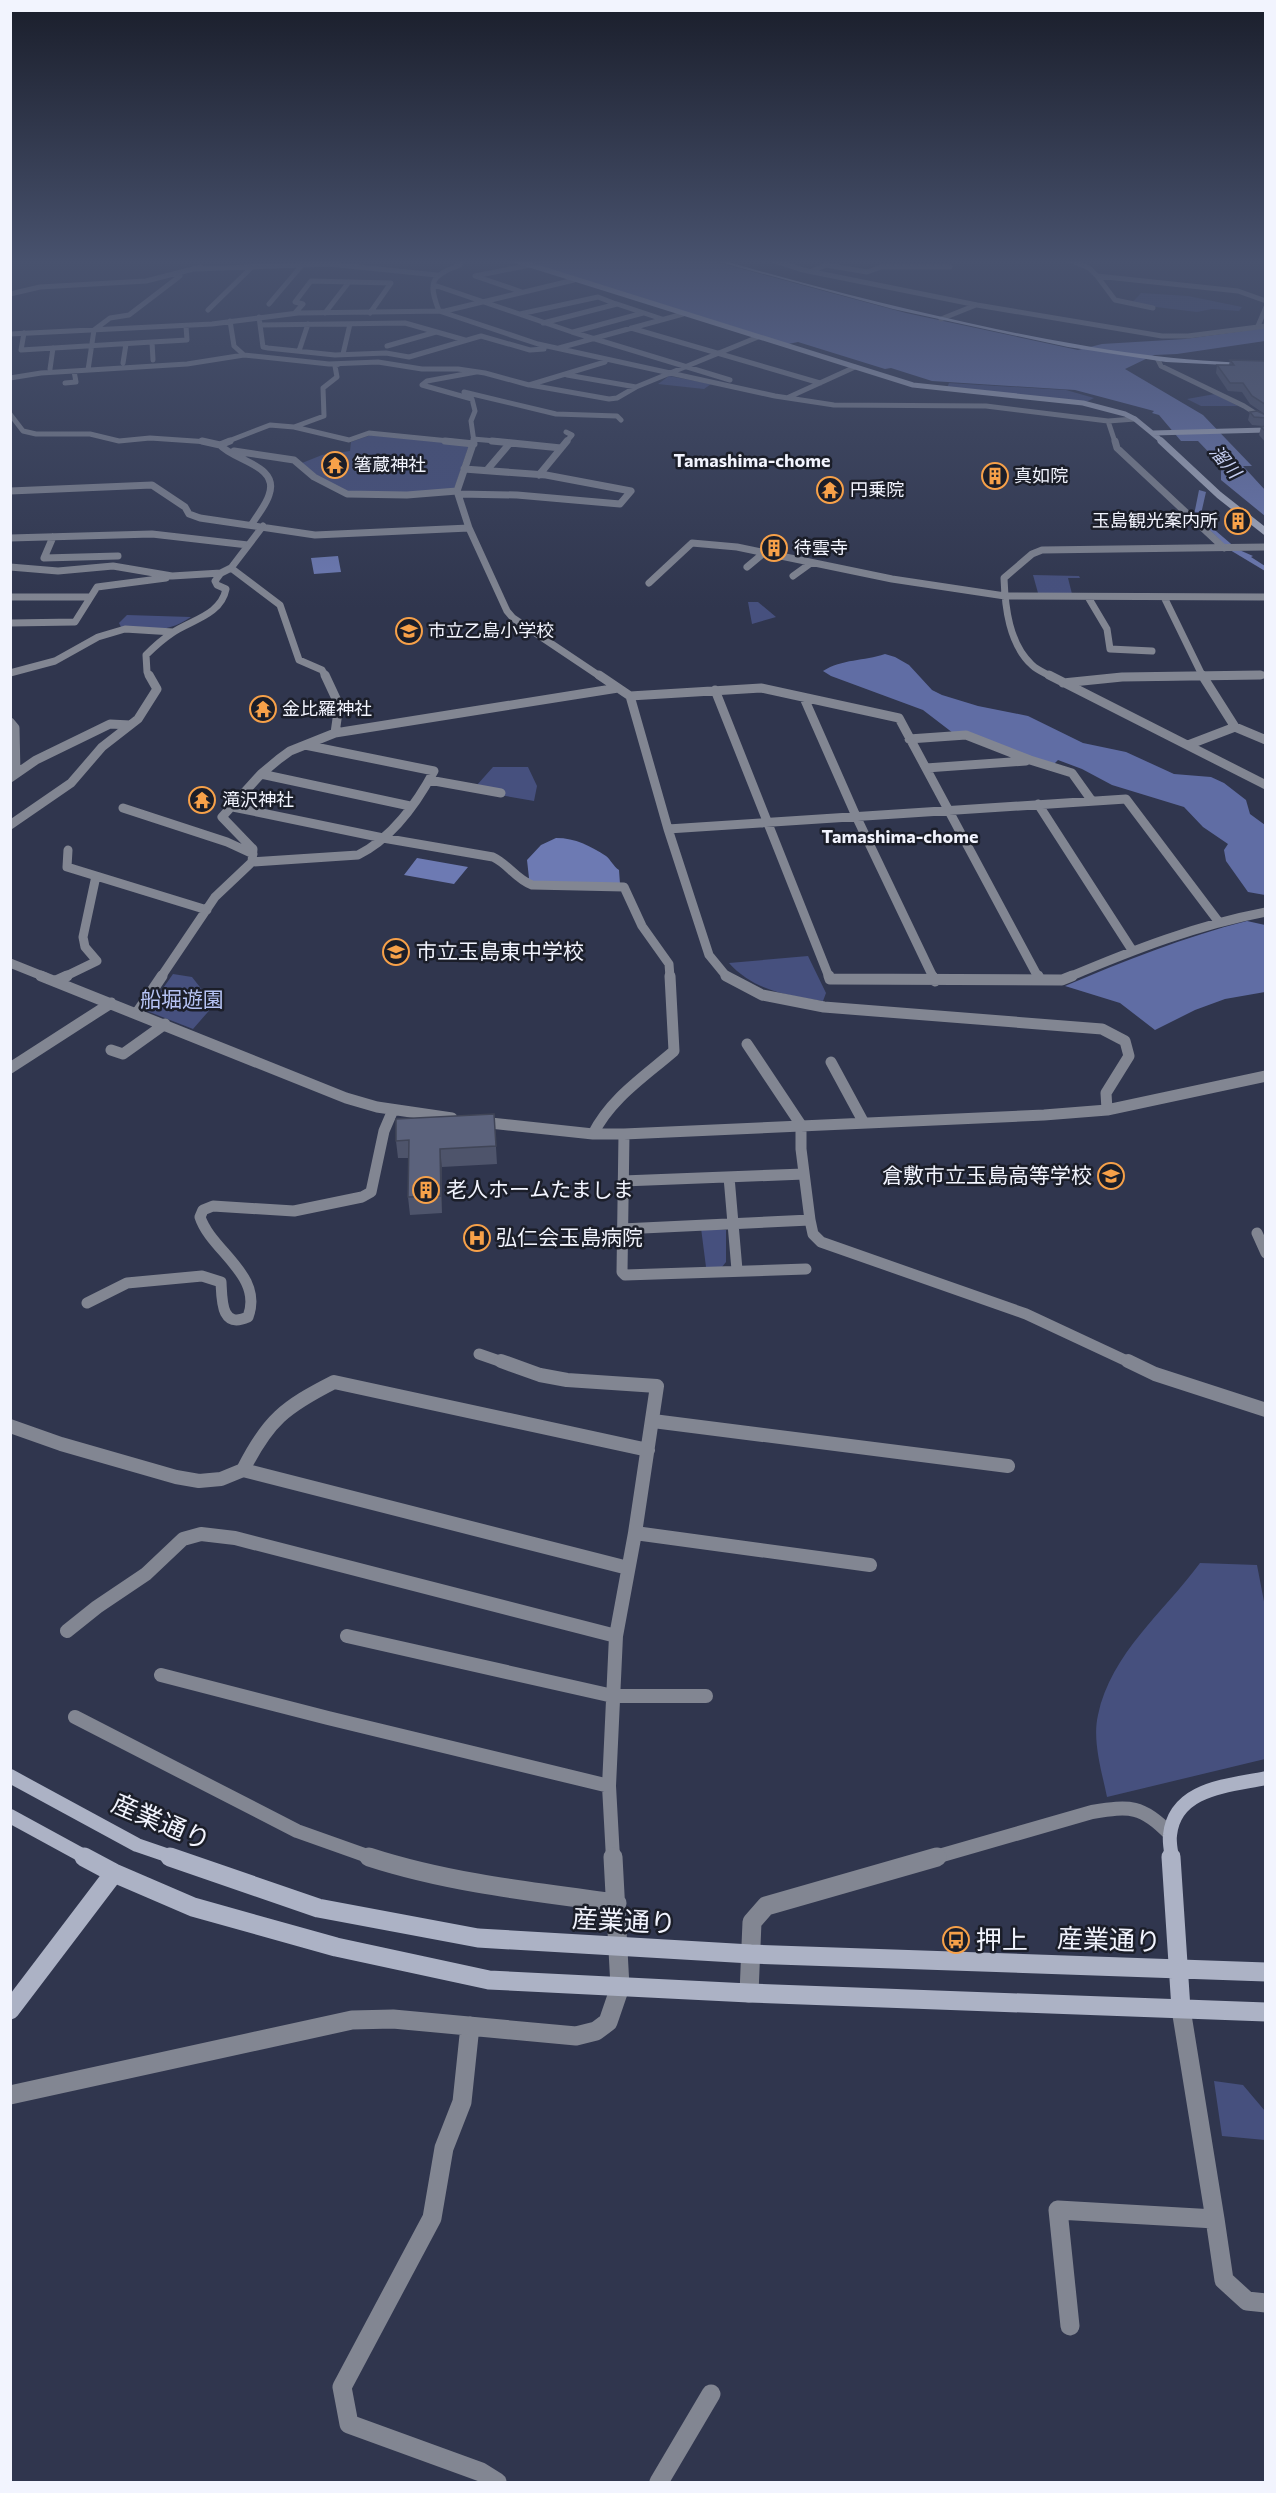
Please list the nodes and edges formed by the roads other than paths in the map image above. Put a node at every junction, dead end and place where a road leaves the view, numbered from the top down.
1 (34, 375) edge
2 (75, 375) edge
3 (337, 375) edge
4 (460, 375) edge
5 (490, 375) edge
6 (560, 375) edge
7 (571, 375) edge
8 (666, 375) edge
9 (676, 375) edge
10 (715, 375) edge
11 (797, 375) edge
12 (836, 375) edge
13 (882, 375) edge
14 (1180, 375) edge
15 (10, 378) edge
16 (820, 382) junction
17 (65, 383) dead end
18 (423, 383) junction
19 (529, 385) junction
20 (636, 387) junction
21 (789, 397) junction
22 (10, 414) edge
23 (1135, 419) junction
24 (621, 420) dead end
25 (1266, 420) edge
26 (1108, 421) junction
27 (294, 427) junction
28 (1266, 430) edge
29 (566, 432) dead end
30 (1153, 433) junction
31 (473, 442) junction
32 (510, 443) junction
33 (221, 447) junction
34 (561, 448) junction
35 (464, 469) junction
36 (487, 471) junction
37 (539, 475) junction
38 (10, 491) edge
39 (458, 493) junction
40 (252, 524) junction
41 (263, 526) junction
42 (468, 528) junction
43 (1266, 532) edge
44 (53, 537) junction
45 (10, 538) edge
46 (249, 545) junction
47 (1266, 547) edge
48 (1224, 548) junction
49 (765, 552) junction
50 (118, 556) dead end
51 (811, 563) junction
52 (10, 567) edge
53 (747, 567) dead end
54 (231, 568) junction
55 (221, 573) junction
56 (172, 576) junction
57 (793, 576) dead end
58 (649, 583) dead end
59 (1005, 596) junction
60 (10, 597) edge
61 (90, 597) junction
62 (1088, 597) junction
63 (1164, 597) junction
64 (1266, 597) edge
65 (10, 623) edge
66 (173, 632) junction
67 (1152, 651) dead end
68 (10, 673) edge
69 (1202, 675) junction
70 (1266, 675) edge
71 (1062, 683) junction
72 (618, 687) junction
73 (715, 690) junction
74 (630, 696) junction
75 (804, 698) junction
76 (10, 722) edge
77 (130, 725) junction
78 (1235, 727) junction
79 (335, 733) junction
80 (909, 739) junction
81 (1266, 740) edge
82 (304, 745) junction
83 (1188, 745) junction
84 (1030, 760) junction
85 (926, 768) junction
86 (261, 774) junction
87 (13, 776) edge
88 (429, 780) junction
89 (1266, 784) edge
90 (501, 793) dead end
91 (1092, 801) junction
92 (1038, 804) junction
93 (410, 806) junction
94 (233, 807) junction
95 (123, 808) dead end
96 (950, 810) junction
97 (856, 816) junction
98 (766, 822) junction
99 (10, 825) edge
100 (668, 829) junction
101 (383, 838) junction
102 (68, 850) dead end
103 (253, 858) junction
104 (96, 876) junction
105 (207, 910) junction
106 (1266, 912) edge
107 (1218, 921) junction
108 (1132, 950) junction
109 (10, 963) edge
110 (1041, 980) junction
111 (56, 981) junction
112 (935, 981) junction
113 (111, 1003) junction
114 (137, 1013) junction
115 (165, 1024) junction
116 (747, 1044) dead end
117 (111, 1050) dead end
118 (831, 1062) dead end
119 (10, 1068) edge
120 (1266, 1076) edge
121 (393, 1110) junction
122 (1107, 1110) junction
123 (864, 1123) junction
124 (801, 1125) junction
125 (593, 1134) junction
126 (624, 1134) junction
127 (804, 1174) junction
128 (729, 1177) junction
129 (623, 1181) junction
130 (810, 1220) junction
131 (733, 1224) junction
132 (622, 1229) junction
133 (1257, 1233) dead end
134 (1266, 1253) edge
135 (806, 1269) dead end
136 (736, 1270) junction
137 (87, 1303) dead end
138 (479, 1354) dead end
139 (1266, 1410) edge
140 (653, 1421) junction
141 (10, 1426) edge
142 (648, 1450) junction
143 (1008, 1466) dead end
144 (243, 1470) junction
145 (635, 1533) junction
146 (870, 1565) dead end
147 (628, 1568) junction
148 (67, 1631) dead end
149 (347, 1636) dead end
150 (616, 1636) junction
151 (161, 1675) dead end
152 (613, 1696) junction
153 (706, 1696) dead end
154 (75, 1717) dead end
155 (10, 1776) edge
156 (1266, 1778) edge
157 (609, 1786) junction
158 (10, 1816) edge
159 (1170, 1834) junction
160 (114, 1873) junction
161 (617, 1903) junction
162 (618, 1947) junction
163 (751, 1954) junction
164 (1179, 1968) junction
165 (1266, 1972) edge
166 (620, 1987) junction
167 (749, 1993) junction
168 (1181, 2009) junction
169 (10, 2010) edge
170 (1266, 2012) edge
171 (470, 2026) junction
172 (10, 2095) edge
173 (1215, 2219) junction
174 (1266, 2303) edge
175 (1070, 2326) dead end
176 (711, 2394) dead end
177 (497, 2482) edge
178 (659, 2482) edge

1 - 15 street
2 - 17 street
3 - 27 street
4 - 18 street
5 - 19 street
6 - 19 street
7 - 20 street
8 - 20 street
9 - 21 street
10 - 21 street
11 - 16 street
12 - 16 street
13 - 23 main road
14 - 25 street
16 - 21 street
18 - 24 street
18 - 31 street
19 - 20 street
21 - 26 street
22 - 33 street
23 - 26 street
23 - 30 main road
26 - 48 street
27 - 31 street
27 - 33 street
28 - 30 main road
29 - 34 street
30 - 43 main road
31 - 32 street
31 - 35 street
32 - 34 street
32 - 36 street
33 - 39 street
33 - 40 street
34 - 37 street
35 - 36 street
35 - 39 street
36 - 37 street
37 - 39 street
38 - 40 street
39 - 42 street
40 - 41 street
41 - 42 street
41 - 46 street
42 - 72 street
44 - 45 street
44 - 46 street
44 - 50 street
46 - 54 street
47 - 48 street
48 - 59 street
49 - 51 street
49 - 53 street
49 - 58 street
51 - 57 street
51 - 59 street
52 - 56 street
54 - 55 street
54 - 79 street
55 - 56 street
55 - 66 street
56 - 61 street
59 - 62 street
59 - 71 street
60 - 61 street
61 - 65 street
62 - 63 street
62 - 67 street
63 - 64 street
63 - 69 street
66 - 68 street
66 - 77 street
69 - 70 street
69 - 71 street
69 - 78 street
71 - 83 street
72 - 74 street
72 - 79 street
73 - 74 street
73 - 75 street
73 - 98 street
74 - 100 street
75 - 80 street
75 - 97 street
76 - 87 street
77 - 87 street
77 - 99 street
78 - 81 street
78 - 83 street
79 - 82 street
80 - 84 street
80 - 85 street
82 - 86 street
82 - 88 street
83 - 89 street
84 - 85 street
84 - 91 street
85 - 96 street
86 - 93 street
86 - 94 street
88 - 90 street
88 - 93 street
91 - 92 street
91 - 107 street
92 - 96 street
92 - 108 street
93 - 101 street
94 - 101 street
94 - 103 street
95 - 103 street
96 - 97 street
96 - 110 street
97 - 98 street
97 - 112 street
98 - 100 street
98 - 112 street
100 - 122 street
101 - 103 street
101 - 125 street
102 - 104 street
103 - 105 street
104 - 105 street
104 - 111 street
105 - 114 street
106 - 107 street
107 - 108 street
108 - 110 street
109 - 111 street
110 - 112 street
111 - 113 street
113 - 114 street
113 - 119 street
114 - 115 street
115 - 117 street
115 - 121 street
116 - 124 street
118 - 123 street
120 - 122 street
121 - 125 street
121 - 137 street
122 - 123 street
123 - 124 street
124 - 126 street
124 - 127 street
125 - 126 street
126 - 129 street
127 - 128 street
127 - 130 street
128 - 129 street
128 - 131 street
129 - 132 street
130 - 131 street
130 - 139 street
131 - 132 street
131 - 136 street
132 - 136 street
133 - 134 street
135 - 136 street
138 - 140 street
140 - 142 street
140 - 143 street
141 - 144 street
142 - 144 street
142 - 145 street
144 - 147 street
145 - 146 street
145 - 147 street
147 - 150 street
148 - 150 street
149 - 152 street
150 - 152 street
151 - 157 street
152 - 153 street
152 - 157 street
154 - 161 street
155 - 162 main road, 産業通り
156 - 159 main road
157 - 161 street
158 - 160 main road
159 - 163 street
159 - 164 main road
160 - 166 main road
160 - 169 main road
161 - 162 street
162 - 163 main road, 産業通り
162 - 166 street
163 - 164 main road, 産業通り
163 - 167 street
164 - 165 main road, 産業通り
164 - 168 main road
166 - 167 main road
166 - 171 street
167 - 168 main road
168 - 170 main road
168 - 173 street
171 - 172 street
171 - 177 street
173 - 174 street
173 - 175 street
176 - 178 street

